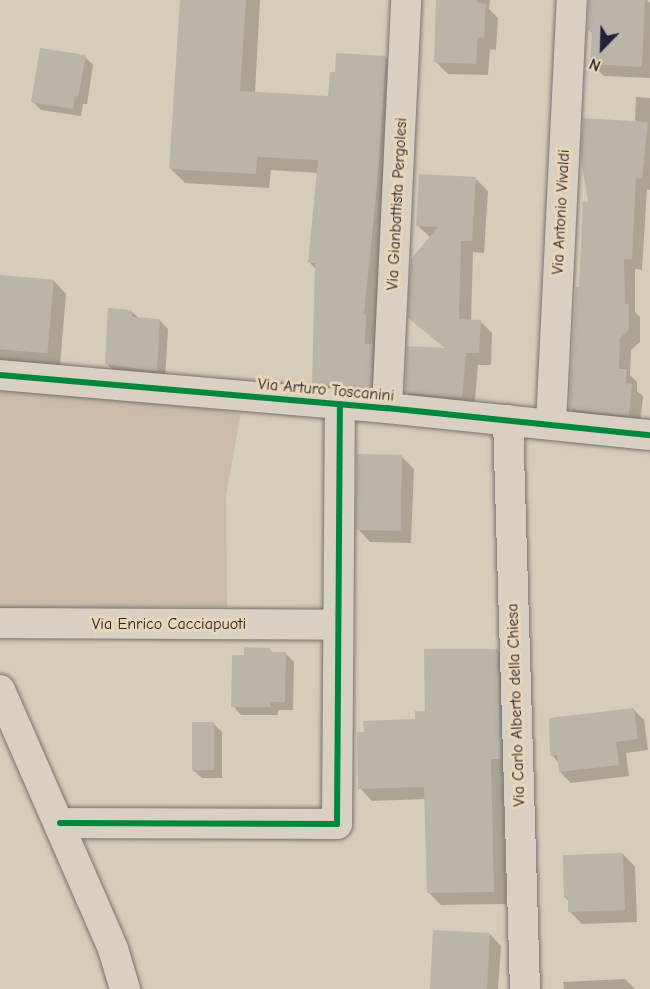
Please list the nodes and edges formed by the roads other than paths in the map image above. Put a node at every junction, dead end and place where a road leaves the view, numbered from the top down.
1 (406, 0) edge
2 (572, 0) edge
3 (0, 375) edge
4 (340, 404) junction
5 (387, 408) junction
6 (508, 420) junction
7 (551, 424) junction
8 (650, 435) edge
9 (0, 623) edge
10 (338, 625) junction
11 (0, 690) edge
12 (60, 823) junction
13 (125, 989) edge
14 (525, 989) edge

1 - 5 street, Via Gianbattista Pergolesi
2 - 7 street, Via Antonio Vivaldi
3 - 4 street, Via Arturo Toscanini
4 - 5 street, Via Arturo Toscanini
4 - 10 street
5 - 6 street, Via Arturo Toscanini
6 - 7 street, Via Arturo Toscanini
6 - 14 street, Via Carlo Alberto della Chiesa
7 - 8 street, Via Arturo Toscanini
9 - 10 street, Via Enrico Cacciapuoti
10 - 12 street
11 - 12 street
12 - 13 street

